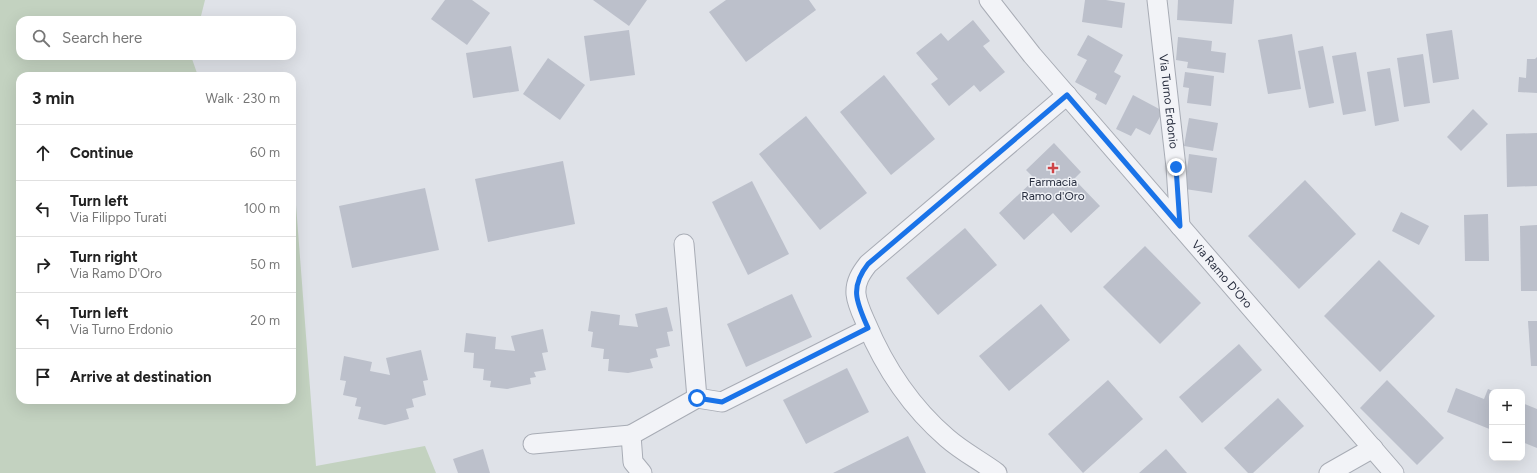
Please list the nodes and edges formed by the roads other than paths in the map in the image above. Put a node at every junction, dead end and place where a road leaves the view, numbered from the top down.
1 (989, 0) edge
2 (1157, 0) edge
3 (1067, 95) junction
4 (1180, 226) junction
5 (684, 244) dead end
6 (868, 328) junction
7 (697, 398) junction
8 (631, 435) junction
9 (533, 444) dead end
10 (1373, 448) junction
11 (642, 473) edge
12 (997, 473) edge
13 (1329, 473) edge
14 (1394, 473) edge

1 - 3 street, Via Ramo D'Oro
2 - 4 street, Via Turno Erdonio
3 - 4 street, Via Ramo D'Oro
3 - 6 street
4 - 10 street, Via Ramo D'Oro
5 - 7 street
6 - 7 street
6 - 12 street
7 - 8 street
8 - 9 street
8 - 11 street
10 - 13 street
10 - 14 street, Via Ramo D'Oro

